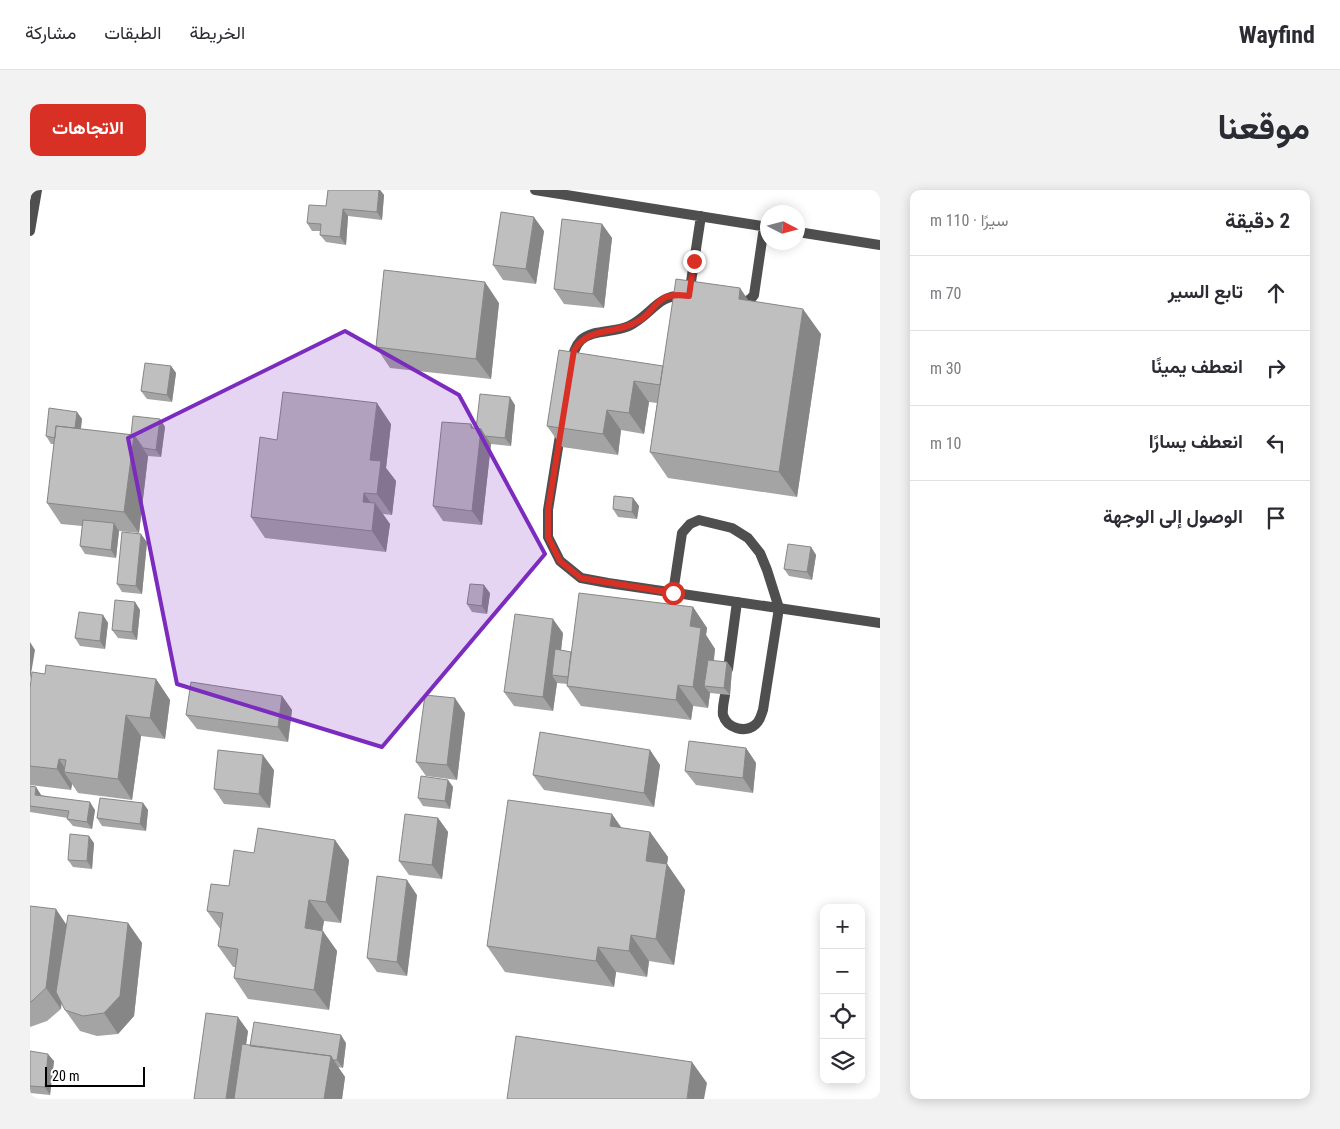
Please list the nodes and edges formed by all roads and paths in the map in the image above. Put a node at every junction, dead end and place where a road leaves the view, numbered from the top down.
1 (37, 190) edge
2 (535, 190) edge
3 (701, 216) junction
4 (760, 226) edge
5 (30, 231) edge
6 (805, 233) edge
7 (880, 245) edge
8 (762, 250) edge
9 (724, 300) edge
10 (569, 380) edge
11 (563, 417) edge
12 (673, 593) junction
13 (737, 602) junction
14 (779, 608) junction
15 (880, 623) edge
16 (728, 669) edge
17 (725, 695) edge

1 - 5 street
2 - 3 street
3 - 4 street
3 - 10 street
6 - 7 street
8 - 9 street
11 - 12 street
12 - 13 street
12 - 14 street
13 - 14 street
13 - 16 street
14 - 15 street
14 - 17 street

